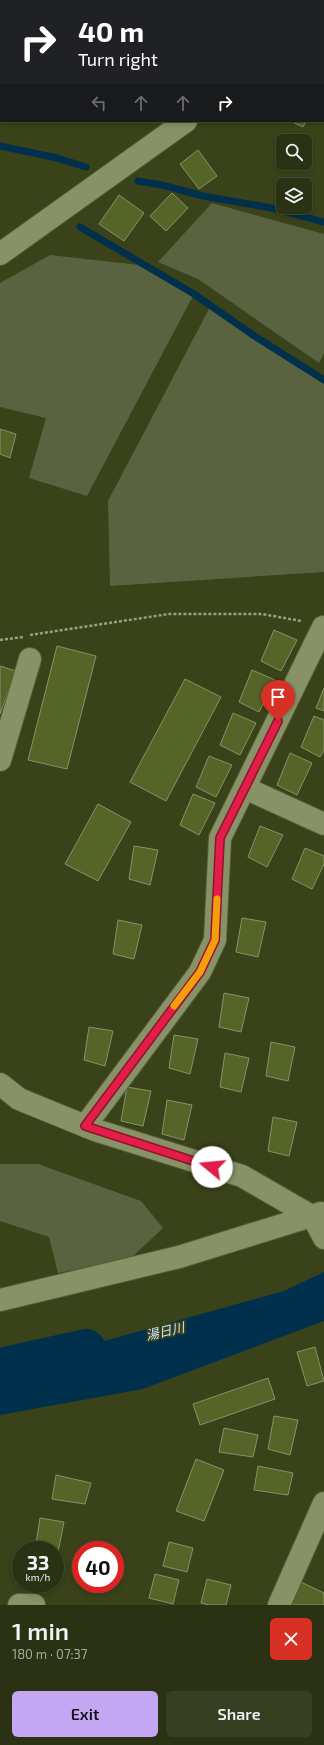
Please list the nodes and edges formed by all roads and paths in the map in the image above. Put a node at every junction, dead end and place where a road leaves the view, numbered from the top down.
1 (185, 122) edge
2 (0, 254) edge
3 (324, 627) edge
4 (0, 640) edge
5 (30, 658) dead end
6 (0, 760) edge
7 (245, 788) junction
8 (324, 824) edge
9 (0, 1084) edge
10 (85, 1126) junction
11 (318, 1214) edge
12 (324, 1238) edge
13 (0, 1300) edge
14 (324, 1503) edge
15 (19, 1605) edge
16 (34, 1605) edge
17 (279, 1605) edge

1 - 2 street
3 - 4 path
3 - 7 street
5 - 6 street
7 - 8 street
7 - 10 street
9 - 10 street
10 - 11 street
11 - 12 street
11 - 13 street
14 - 17 street
15 - 16 street

